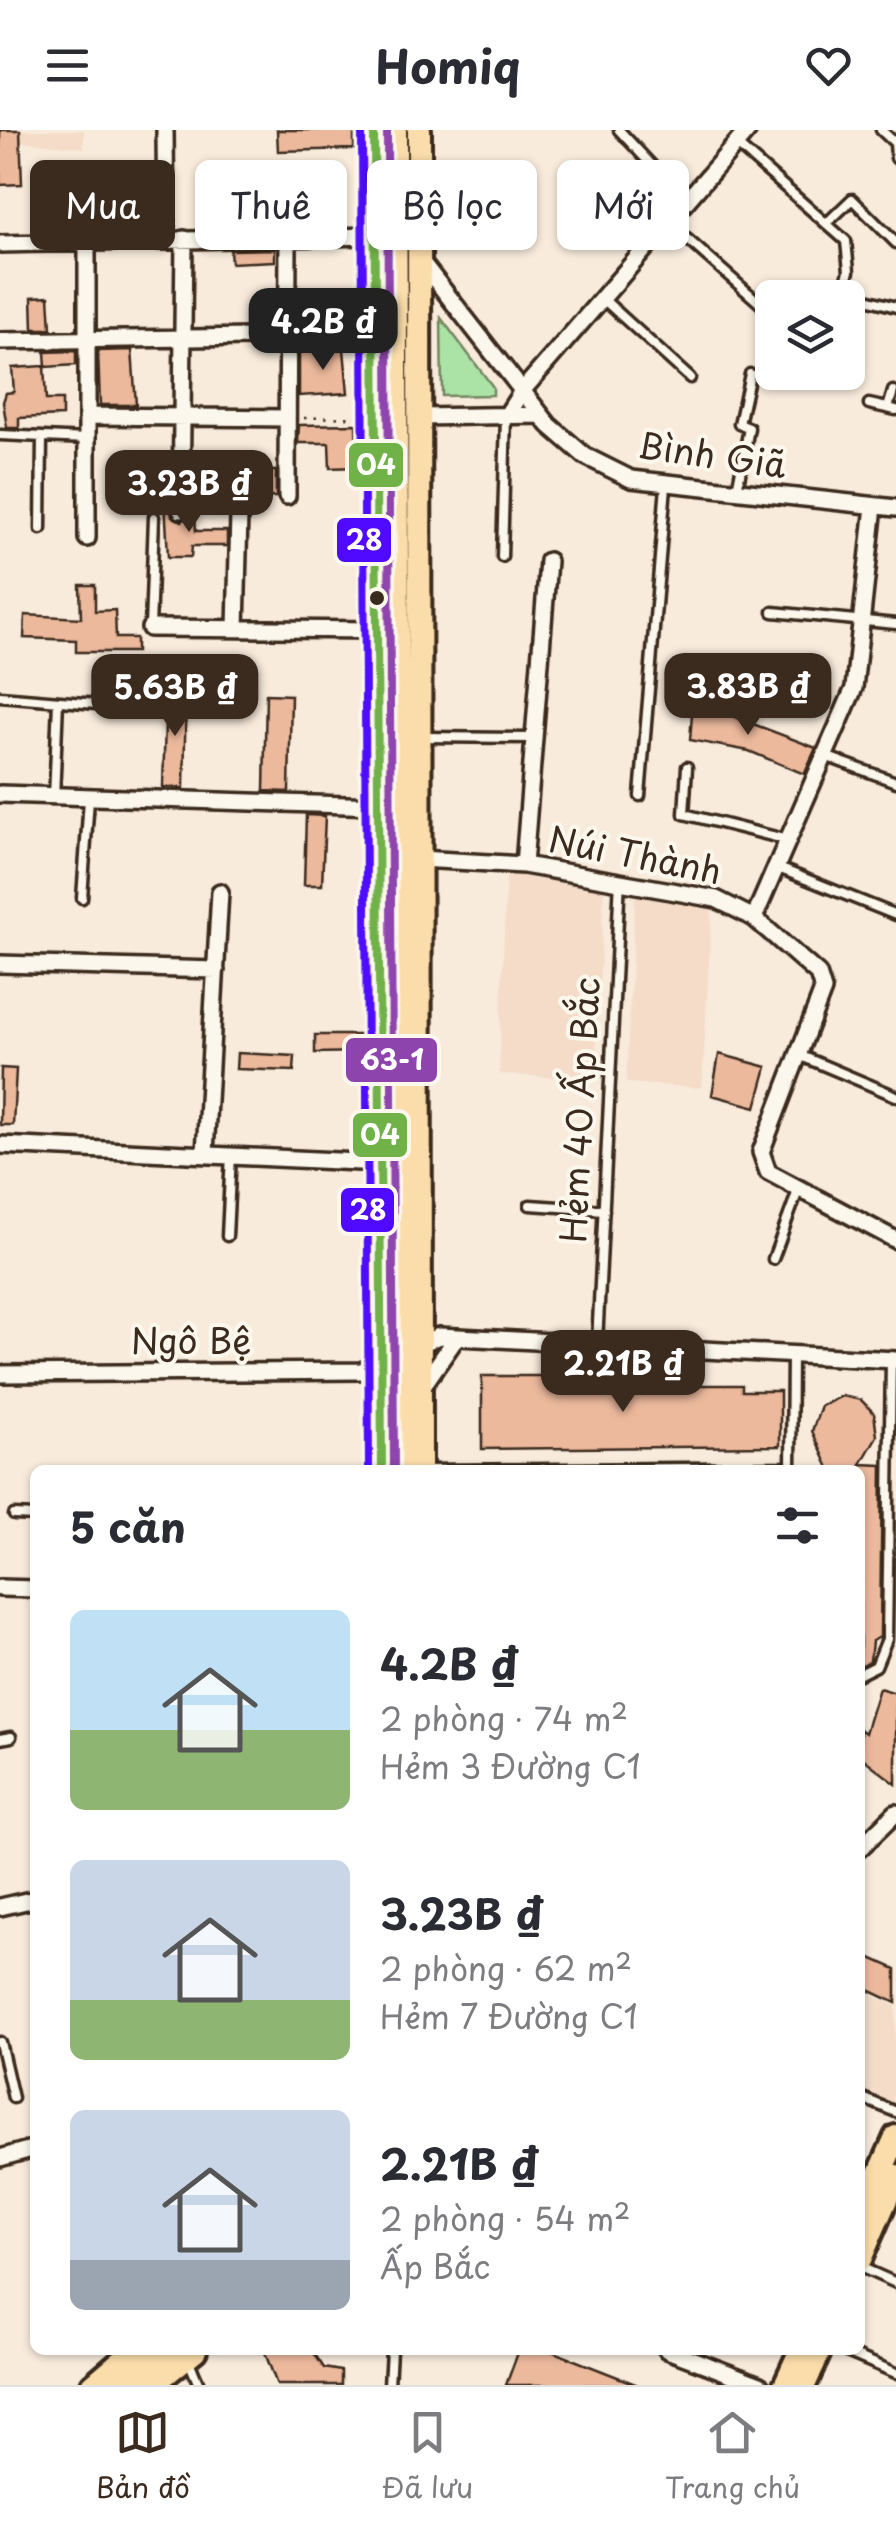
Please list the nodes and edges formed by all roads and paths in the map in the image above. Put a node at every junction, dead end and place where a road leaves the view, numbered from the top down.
1 (165, 130) edge
2 (374, 130) edge
3 (395, 130) edge
4 (419, 130) edge
5 (620, 130) edge
6 (748, 130) edge
7 (880, 130) edge
8 (736, 144) junction
9 (896, 158) edge
10 (165, 160) edge
11 (374, 160) edge
12 (648, 160) edge
13 (689, 199) edge
14 (827, 223) junction
15 (184, 239) junction
16 (195, 239) edge
17 (175, 240) edge
18 (689, 241) edge
19 (30, 243) edge
20 (896, 243) edge
21 (0, 244) edge
22 (87, 250) edge
23 (288, 250) edge
24 (374, 250) edge
25 (644, 250) edge
26 (420, 260) junction
27 (845, 280) edge
28 (602, 298) junction
29 (755, 299) edge
30 (865, 300) edge
31 (896, 307) edge
32 (374, 335) junction
33 (288, 336) junction
34 (183, 338) junction
35 (87, 339) junction
36 (0, 340) edge
37 (750, 374) dead end
38 (690, 378) dead end
39 (893, 390) dead end
40 (522, 391) junction
41 (869, 404) dead end
42 (892, 409) edge
43 (540, 415) junction
44 (87, 416) junction
45 (375, 416) junction
46 (506, 416) junction
47 (182, 417) junction
48 (420, 417) junction
49 (287, 418) junction
50 (0, 436) edge
51 (42, 437) junction
52 (86, 439) junction
53 (666, 486) junction
54 (737, 492) junction
55 (287, 496) dead end
56 (895, 505) edge
57 (874, 506) junction
58 (181, 510) dead end
59 (239, 515) dead end
60 (154, 518) dead end
61 (42, 530) dead end
62 (87, 538) dead end
63 (502, 557) dead end
64 (548, 561) dead end
65 (773, 612) dead end
66 (862, 620) junction
67 (896, 624) edge
68 (150, 628) joint
69 (236, 628) junction
70 (376, 630) junction
71 (0, 696) edge
72 (58, 702) junction
73 (157, 708) dead end
74 (420, 737) junction
75 (534, 738) junction
76 (825, 756) junction
77 (686, 767) dead end
78 (896, 782) edge
79 (0, 794) edge
80 (640, 796) dead end
81 (54, 798) junction
82 (89, 799) junction
83 (378, 806) junction
84 (788, 840) junction
85 (420, 859) junction
86 (524, 864) junction
87 (776, 868) junction
88 (620, 879) junction
89 (220, 892) dead end
90 (82, 898) dead end
91 (896, 915) edge
92 (754, 918) junction
93 (0, 964) edge
94 (216, 970) junction
95 (799, 1055) junction
96 (896, 1096) edge
97 (0, 1145) edge
98 (206, 1153) junction
99 (231, 1154) junction
100 (380, 1162) junction
101 (799, 1188) junction
102 (530, 1205) dead end
103 (604, 1210) junction
104 (227, 1236) dead end
105 (896, 1240) edge
106 (773, 1260) dead end
107 (457, 1337) junction
108 (570, 1343) junction
109 (598, 1344) junction
110 (400, 1353) junction
111 (792, 1354) junction
112 (893, 1360) edge
113 (570, 1364) dead end
114 (0, 1374) edge
115 (420, 1390) junction
116 (383, 1465) edge
117 (401, 1465) edge
118 (420, 1465) edge
119 (791, 1465) edge
120 (14, 1515) dead end
121 (30, 1516) edge
122 (0, 1588) edge
123 (30, 1589) edge
124 (865, 1672) edge
125 (11, 1738) dead end
126 (0, 1739) edge
127 (896, 1813) edge
128 (865, 1843) edge
129 (30, 1900) edge
130 (0, 1908) edge
131 (0, 2042) edge
132 (13, 2098) dead end
133 (865, 2098) edge
134 (896, 2112) edge
135 (896, 2137) edge
136 (30, 2149) edge
137 (0, 2158) edge
138 (896, 2176) edge
139 (865, 2207) edge
140 (865, 2247) edge
141 (865, 2269) edge
142 (896, 2282) edge
143 (128, 2355) edge
144 (176, 2355) edge
145 (179, 2355) edge
146 (184, 2355) edge
147 (390, 2355) edge
148 (680, 2355) edge
149 (799, 2355) edge
150 (818, 2355) edge
151 (854, 2355) edge
152 (896, 2373) edge
153 (93, 2385) edge
154 (121, 2385) edge
155 (152, 2385) edge
156 (199, 2385) edge
157 (390, 2385) edge
158 (760, 2385) edge
159 (786, 2385) edge
160 (804, 2385) edge

1 - 10 street
2 - 11 main road
3 - 110 main road
4 - 26 main road
5 - 12 lane
6 - 8 street
7 - 9 lane
8 - 13 street
8 - 14 lane
14 - 20 lane
14 - 27 lane
15 - 16 street
15 - 17 street
15 - 34 street
18 - 29 lane
19 - 21 street
22 - 35 street
23 - 33 street
24 - 32 main road
25 - 28 street
26 - 40 street, Bình Giã
26 - 48 main road
28 - 38 lane
28 - 40 street
30 - 31 lane
32 - 33 street
32 - 45 main road
33 - 34 street
33 - 49 street
34 - 35 street
34 - 47 street
35 - 36 street
35 - 44 street
37 - 54 lane
39 - 42 lane
40 - 43 street, Bình Giã
40 - 46 street
41 - 42 lane
43 - 46 street
43 - 53 street, Bình Giã
44 - 47 street
44 - 52 street
45 - 49 path
45 - 70 main road
46 - 48 street
46 - 63 lane
47 - 49 street
47 - 58 street
48 - 74 main road
49 - 55 street
50 - 51 lane
51 - 52 lane
51 - 61 lane
52 - 62 street
53 - 54 street, Bình Giã
53 - 80 lane
54 - 57 street, Bình Giã
56 - 57 street, Bình Giã
57 - 66 street
59 - 69 street
60 - 68 lane
64 - 75 street
65 - 66 lane
66 - 67 lane
66 - 76 street
68 - 69 street
69 - 70 street
70 - 83 main road
71 - 72 lane
72 - 73 lane
72 - 81 lane
74 - 75 lane
74 - 85 main road
75 - 86 street
76 - 78 lane
76 - 84 street
77 - 84 lane
79 - 81 street
81 - 82 street
82 - 83 street
82 - 90 lane
83 - 100 main road
84 - 87 street
85 - 86 street, Núi Thành
85 - 110 main road
86 - 88 street, Núi Thành
87 - 91 lane
87 - 92 street
88 - 92 street, Núi Thành
88 - 103 lane, Hẻm 40 Ấp Bắc
89 - 94 street
92 - 95 street, Núi Thành
93 - 94 street
94 - 98 street
95 - 96 lane
95 - 101 street, Núi Thành
97 - 98 street
98 - 99 street
99 - 100 street
99 - 104 lane
100 - 110 main road
101 - 105 street, Núi Thành
101 - 106 lane
102 - 103 lane
103 - 109 lane, Hẻm 40 Ấp Bắc
107 - 108 street, Ngô Bệ
107 - 110 street, Ngô Bệ
107 - 115 street
108 - 109 street, Ngô Bệ
108 - 113 lane
109 - 111 street, Ngô Bệ
110 - 114 street, Ngô Bệ
110 - 115 main road
110 - 116 main road
110 - 117 main road
111 - 112 street, Ngô Bệ
111 - 119 lane
112 - 124 lane
115 - 118 main road
120 - 121 lane
122 - 123 street
125 - 126 lane
127 - 128 street
129 - 130 street
131 - 132 lane
133 - 134 lane
135 - 139 main road
136 - 137 street
138 - 140 main road
141 - 142 lane
143 - 153 main road
144 - 154 main road
145 - 155 main road
146 - 156 lane
147 - 157 lane
148 - 158 street
149 - 159 main road
150 - 160 main road
151 - 152 lane

